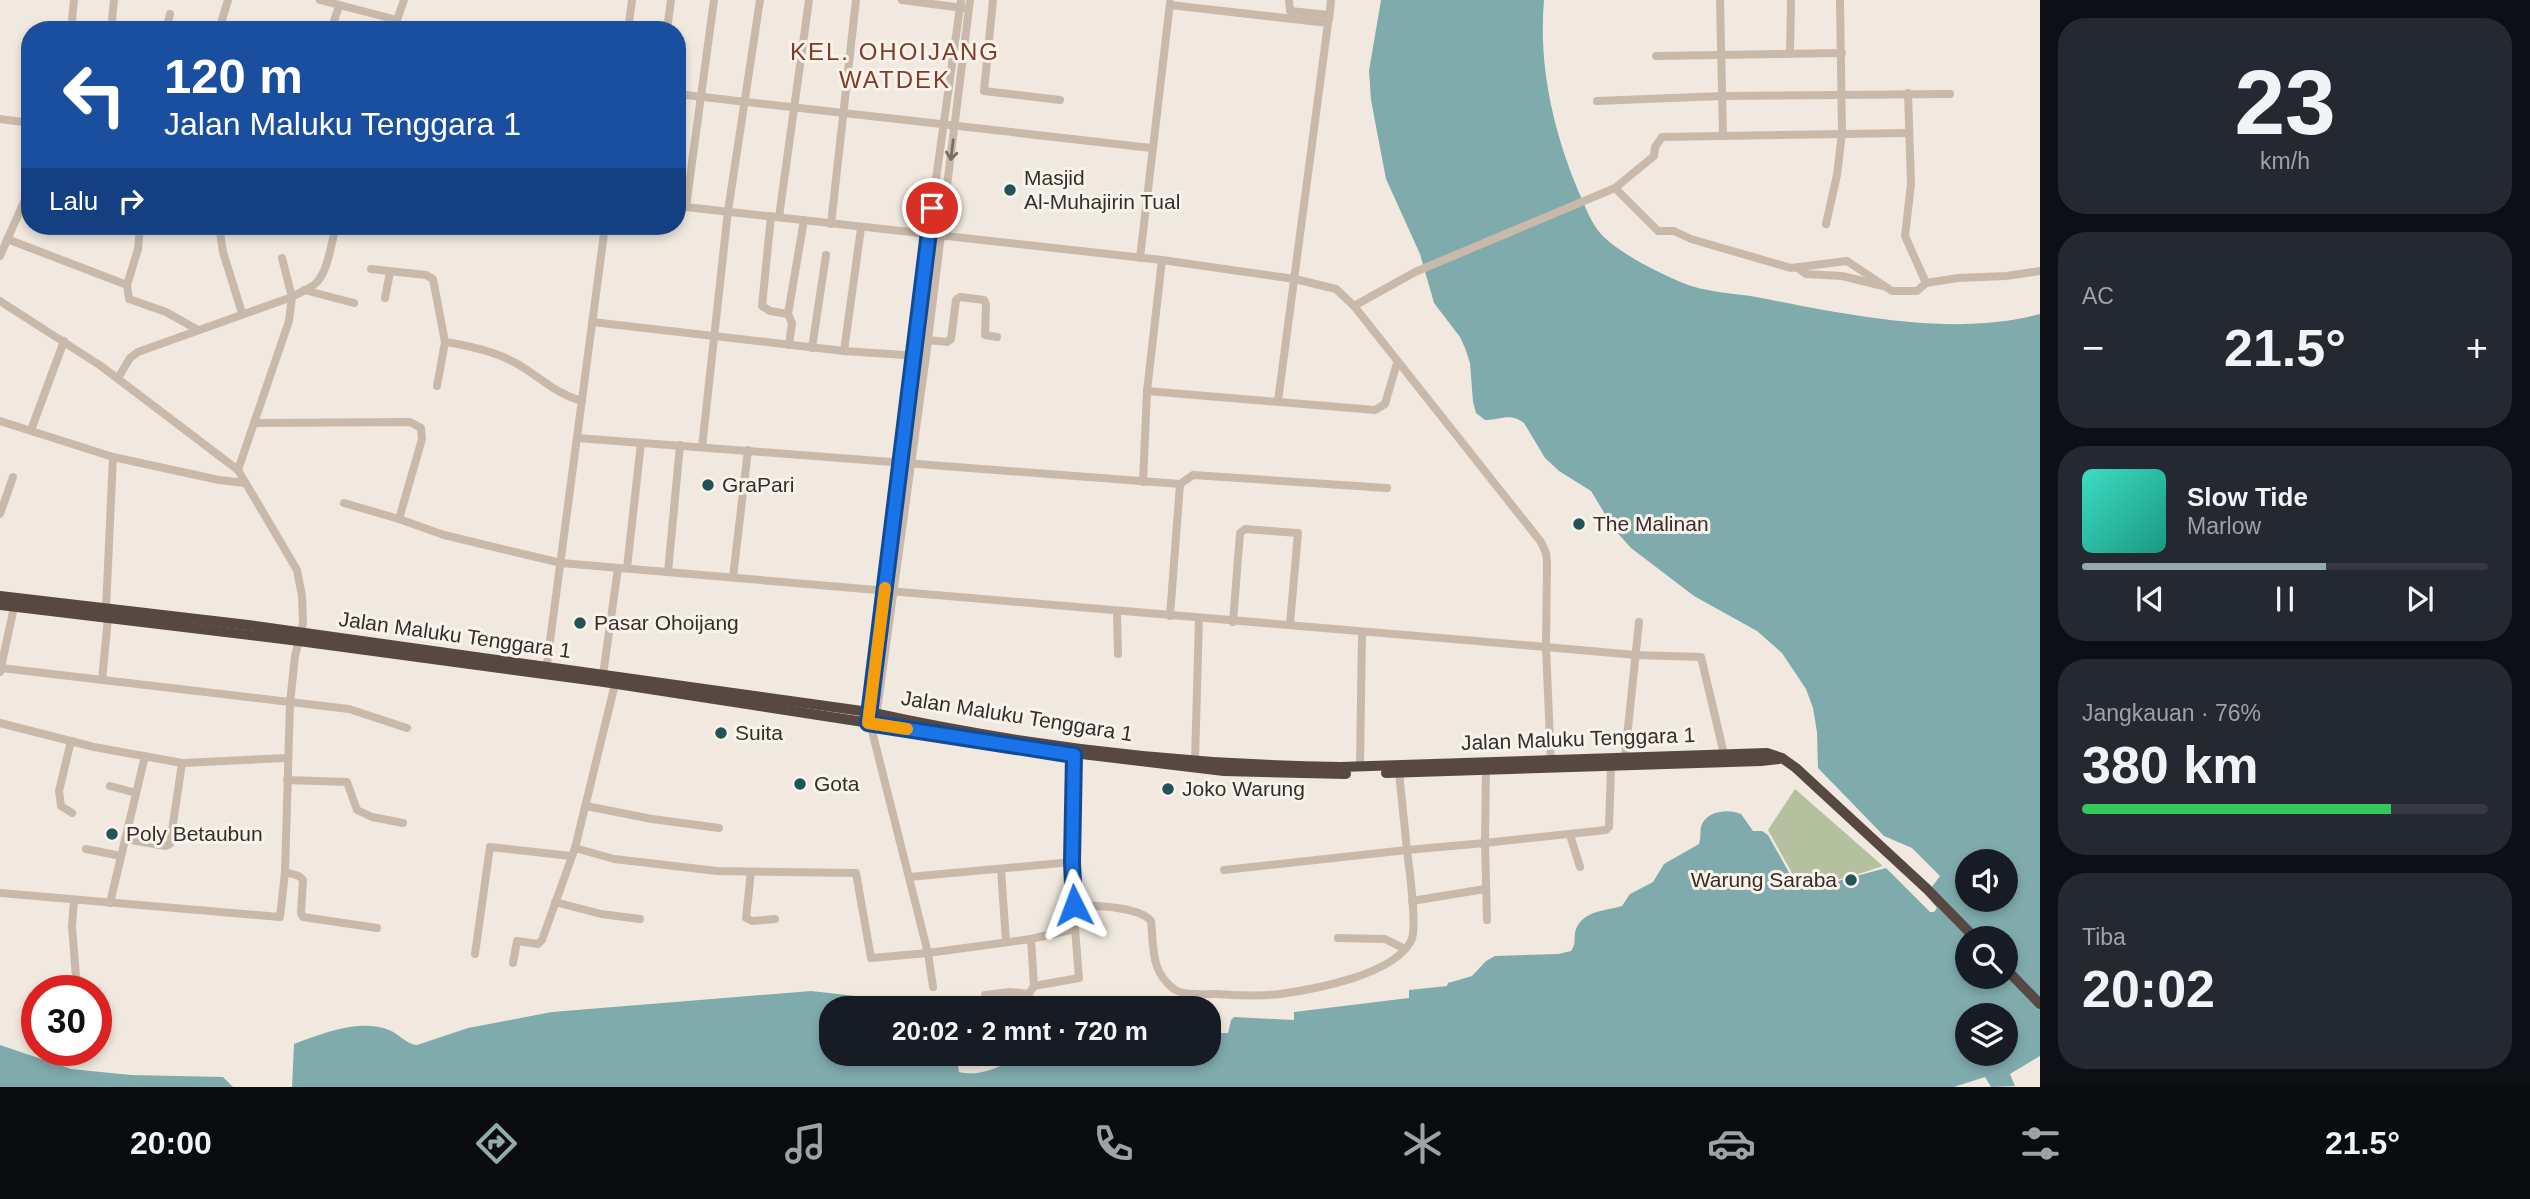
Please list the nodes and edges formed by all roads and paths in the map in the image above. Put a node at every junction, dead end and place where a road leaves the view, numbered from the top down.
1 (74, 0) edge
2 (114, 0) edge
3 (228, 0) edge
4 (320, 0) edge
5 (404, 0) edge
6 (632, 0) edge
7 (671, 0) edge
8 (713, 0) edge
9 (760, 0) edge
10 (809, 0) edge
11 (856, 0) edge
12 (902, 0) edge
13 (993, 0) edge
14 (1289, 0) edge
15 (1331, 0) edge
16 (1720, 0) edge
17 (1791, 0) edge
18 (1840, 0) edge
19 (1170, 3) edge
20 (965, 4) edge
21 (339, 6) junction
22 (170, 14) dead end
23 (1329, 19) junction
24 (397, 20) joint
25 (72, 21) edge
26 (112, 21) edge
27 (168, 21) edge
28 (222, 21) edge
29 (334, 21) edge
30 (629, 21) edge
31 (668, 21) edge
32 (1842, 53) junction
33 (1790, 54) junction
34 (1721, 55) junction
35 (1656, 56) dead end
36 (1908, 93) junction
37 (1843, 94) junction
38 (1950, 94) dead end
39 (686, 95) edge
40 (1722, 96) junction
41 (700, 97) junction
42 (1060, 100) dead end
43 (745, 101) junction
44 (1597, 101) dead end
45 (793, 107) junction
46 (843, 112) junction
47 (0, 119) edge
48 (21, 122) edge
49 (944, 125) junction
50 (955, 127) junction
51 (1909, 132) junction
52 (1842, 134) junction
53 (1723, 135) junction
54 (1152, 148) junction
55 (686, 183) edge
56 (1615, 188) junction
57 (686, 207) edge
58 (21, 208) edge
59 (728, 211) junction
60 (775, 217) junction
61 (804, 220) junction
62 (831, 223) junction
63 (1826, 224) dead end
64 (861, 228) junction
65 (139, 235) edge
66 (220, 235) edge
67 (333, 235) edge
68 (605, 235) edge
69 (929, 236) junction
70 (941, 236) junction
71 (7, 239) junction
72 (825, 255) dead end
73 (0, 256) edge
74 (282, 258) dead end
75 (1140, 258) junction
76 (1162, 260) junction
77 (1798, 268) junction
78 (371, 269) dead end
79 (2040, 271) edge
80 (390, 272) junction
81 (1295, 279) junction
82 (1926, 283) junction
83 (127, 285) junction
84 (1886, 286) junction
85 (304, 290) junction
86 (292, 297) junction
87 (385, 298) dead end
88 (0, 301) edge
89 (354, 303) dead end
90 (1353, 306) junction
91 (242, 313) junction
92 (788, 314) junction
93 (592, 322) junction
94 (198, 330) junction
95 (713, 337) junction
96 (997, 337) dead end
97 (928, 340) junction
98 (64, 341) junction
99 (445, 342) junction
100 (789, 345) junction
101 (812, 348) junction
102 (844, 351) junction
103 (915, 356) junction
104 (926, 356) junction
105 (1397, 363) junction
106 (118, 378) junction
107 (437, 386) dead end
108 (1147, 391) junction
109 (582, 401) junction
110 (1278, 401) junction
111 (0, 421) edge
112 (254, 423) junction
113 (31, 430) junction
114 (577, 438) junction
115 (641, 443) junction
116 (680, 445) junction
117 (702, 447) junction
118 (748, 450) junction
119 (113, 457) junction
120 (904, 464) junction
121 (238, 470) junction
122 (13, 477) dead end
123 (1143, 482) junction
124 (245, 483) junction
125 (1180, 484) junction
126 (1387, 488) dead end
127 (344, 503) dead end
128 (0, 514) edge
129 (399, 519) junction
130 (561, 563) junction
131 (622, 568) junction
132 (668, 572) junction
133 (733, 577) junction
134 (889, 592) junction
135 (0, 596) edge
136 (0, 605) edge
137 (14, 607) junction
138 (1117, 612) junction
139 (107, 613) junction
140 (1170, 616) junction
141 (1199, 619) junction
142 (1639, 621) dead end
143 (1233, 622) junction
144 (1290, 624) junction
145 (1362, 632) junction
146 (300, 637) junction
147 (1546, 647) junction
148 (1118, 654) dead end
149 (1636, 655) junction
150 (1, 670) edge
151 (546, 671) junction
152 (603, 675) junction
153 (102, 680) junction
154 (615, 684) junction
155 (290, 704) junction
156 (872, 721) junction
157 (0, 723) edge
158 (407, 728) dead end
159 (71, 741) junction
160 (1075, 751) junction
161 (1724, 754) junction
162 (145, 756) junction
163 (1625, 757) junction
164 (288, 758) junction
165 (1782, 758) junction
166 (1195, 760) junction
167 (182, 763) junction
168 (1551, 764) junction
169 (1360, 766) junction
170 (1611, 766) junction
171 (1486, 769) junction
172 (1399, 772) junction
173 (287, 780) junction
174 (110, 786) dead end
175 (136, 793) junction
176 (586, 806) junction
177 (72, 813) dead end
178 (403, 823) dead end
179 (719, 828) dead end
180 (1570, 835) junction
181 (125, 839) junction
182 (1486, 843) junction
183 (86, 849) dead end
184 (1407, 850) junction
185 (573, 852) junction
186 (121, 856) junction
187 (1072, 862) junction
188 (1580, 867) dead end
189 (1001, 869) junction
190 (1224, 870) dead end
191 (285, 872) junction
192 (751, 872) junction
193 (909, 877) junction
194 (1486, 889) junction
195 (0, 893) edge
196 (74, 900) junction
197 (1412, 901) junction
198 (555, 902) junction
199 (110, 903) junction
200 (1074, 905) junction
201 (639, 919) dead end
202 (775, 919) dead end
203 (1487, 920) dead end
204 (1963, 926) edge
205 (377, 928) dead end
206 (1075, 929) junction
207 (1338, 938) dead end
208 (1031, 940) junction
209 (1006, 942) junction
210 (1405, 949) junction
211 (928, 953) junction
212 (475, 954) dead end
213 (513, 963) dead end
214 (76, 975) edge
215 (2018, 981) edge
216 (933, 987) dead end
217 (1029, 994) junction
218 (985, 995) dead end
219 (2040, 1004) edge

1 - 25 street
2 - 26 street
3 - 28 street
4 - 21 street
5 - 24 street
6 - 30 street
7 - 31 street
8 - 41 street
9 - 43 street
10 - 45 street
11 - 46 street
12 - 20 street
13 - 42 street
14 - 23 street
15 - 23 street
16 - 34 street
17 - 33 street
18 - 32 street
19 - 23 street
19 - 54 street
20 - 49 street
20 - 50 street
21 - 24 street
21 - 29 street
22 - 27 street
23 - 81 street
32 - 33 street
32 - 37 street
33 - 34 street
34 - 35 street
34 - 40 street
36 - 37 street
36 - 38 street
36 - 51 street
37 - 40 street
37 - 52 street
39 - 41 street
40 - 44 street
40 - 53 street
41 - 43 street
41 - 55 street
43 - 45 street
43 - 59 street
45 - 46 street
45 - 60 street
46 - 49 street
46 - 62 street
47 - 48 street
49 - 50 street
49 - 69 street
50 - 54 street
50 -> 70 street
51 - 52 street
51 - 82 street
52 - 53 street
52 - 63 street
53 - 56 street
54 - 75 street
56 - 77 street
56 - 90 street
57 - 59 street
58 - 71 street
59 - 60 street
59 - 95 street
60 - 61 street
60 - 92 street
61 - 62 street
61 - 92 street
62 - 64 street
64 - 69 street
64 - 102 street
65 - 83 street
66 - 91 street
67 - 85 street
68 - 93 street
69 - 70 street
69 - 103 street
70 - 75 street
70 - 97 street
71 - 73 street
71 - 83 street
72 - 101 street
74 - 86 street
75 - 76 street
76 - 81 street
76 - 108 street
77 - 84 street
77 - 84 street
78 - 80 street
79 - 82 street
80 - 87 street
80 - 99 street
81 - 90 street
81 - 110 street
82 - 84 street
83 - 94 street
85 - 86 street
85 - 89 street
86 - 91 street
86 - 112 street
88 - 98 street
90 - 105 street
91 - 94 street
92 - 100 street
93 - 95 street
93 - 109 street
94 - 106 street
95 - 100 street
95 - 117 street
96 - 97 street
97 - 104 street
98 - 106 street
98 - 113 street
99 - 107 street
99 - 109 street
100 - 101 street
101 - 102 street
102 - 103 street
103 - 104 street
103 - 120 street
104 - 120 street
105 - 110 street
105 - 147 street
106 - 121 street
108 - 110 street
108 - 123 street
109 - 114 street
111 - 113 street
112 - 121 street
112 - 129 street
113 - 119 street
114 - 115 street
114 - 130 street
115 - 116 street
115 - 131 street
116 - 117 street
116 - 132 street
117 - 118 street
118 - 120 street
118 - 133 street
119 - 124 street
119 - 139 street
120 - 123 street
120 - 134 street
121 - 124 street
122 - 128 street
123 - 125 street
124 - 146 street
125 - 126 street
125 - 140 street
127 - 129 street
129 - 130 street
130 - 131 street
130 - 151 street
131 - 132 street
131 - 152 street
132 - 133 street
133 - 134 street
134 - 138 street
134 - 156 street
135 - 139 highway, Jalan Maluku Tenggara 1
136 - 137 highway, Jalan Maluku Tenggara 1
137 - 139 highway, Jalan Maluku Tenggara 1
137 - 150 street
138 - 140 street
138 - 148 street
139 - 146 highway, Jalan Maluku Tenggara 1
139 - 153 street
140 - 141 street
141 - 143 street
141 - 166 street
142 - 149 street
143 - 144 street
143 - 144 street
144 - 145 street
145 - 147 street
145 - 169 street
146 - 151 highway, Jalan Maluku Tenggara 1
146 - 155 street
147 - 149 street
147 - 168 street
149 - 161 street
149 - 163 street
150 - 153 street
151 - 152 highway, Jalan Maluku Tenggara 1
151 - 154 highway, Jalan Maluku Tenggara 1
152 - 156 highway, Jalan Maluku Tenggara 1
153 - 155 street
154 - 156 highway, Jalan Maluku Tenggara 1
154 - 176 street
155 - 158 street
155 - 164 street
156 - 160 highway, Jalan Maluku Tenggara 1
156 - 193 street
157 - 159 street
159 - 162 street
159 - 177 street
160 - 166 highway, Jalan Maluku Tenggara 1
160 - 172 highway, Jalan Maluku Tenggara 1
160 - 187 street
161 - 163 highway, Jalan Maluku Tenggara 1
161 - 165 highway, Jalan Maluku Tenggara 1
162 - 167 street
162 - 175 street
163 - 168 highway, Jalan Maluku Tenggara 1
164 - 167 street
164 - 173 street
165 - 170 highway, Jalan Maluku Tenggara 1
165 - 204 highway
166 - 169 highway, Jalan Maluku Tenggara 1
167 - 181 street
168 - 169 highway, Jalan Maluku Tenggara 1
168 - 170 highway, Jalan Maluku Tenggara 1
168 - 171 highway, Jalan Maluku Tenggara 1
170 - 180 street
171 - 172 highway, Jalan Maluku Tenggara 1
171 - 182 street
172 - 184 street
173 - 178 street
173 - 191 street
174 - 175 street
175 - 181 street
176 - 179 street
176 - 185 street
180 - 182 street
180 - 188 street
181 - 186 street
182 - 184 street
182 - 194 street
183 - 186 street
184 - 190 street
184 - 197 street
185 - 192 street
185 - 198 street
185 - 212 street
186 - 199 street
187 - 189 street
187 - 200 street
189 - 193 street
189 - 209 street
191 - 199 street
191 - 205 street
192 - 202 street
192 - 211 street
193 - 211 street
194 - 197 street
194 - 203 street
195 - 196 street
196 - 199 street
196 - 214 street
197 - 210 street
198 - 201 street
198 - 213 street
200 - 206 street
200 - 210 street
206 - 208 street
206 - 217 street
207 - 210 street
208 - 209 street
208 - 217 street
209 - 211 street
211 - 216 street
215 - 219 highway
217 - 218 street

